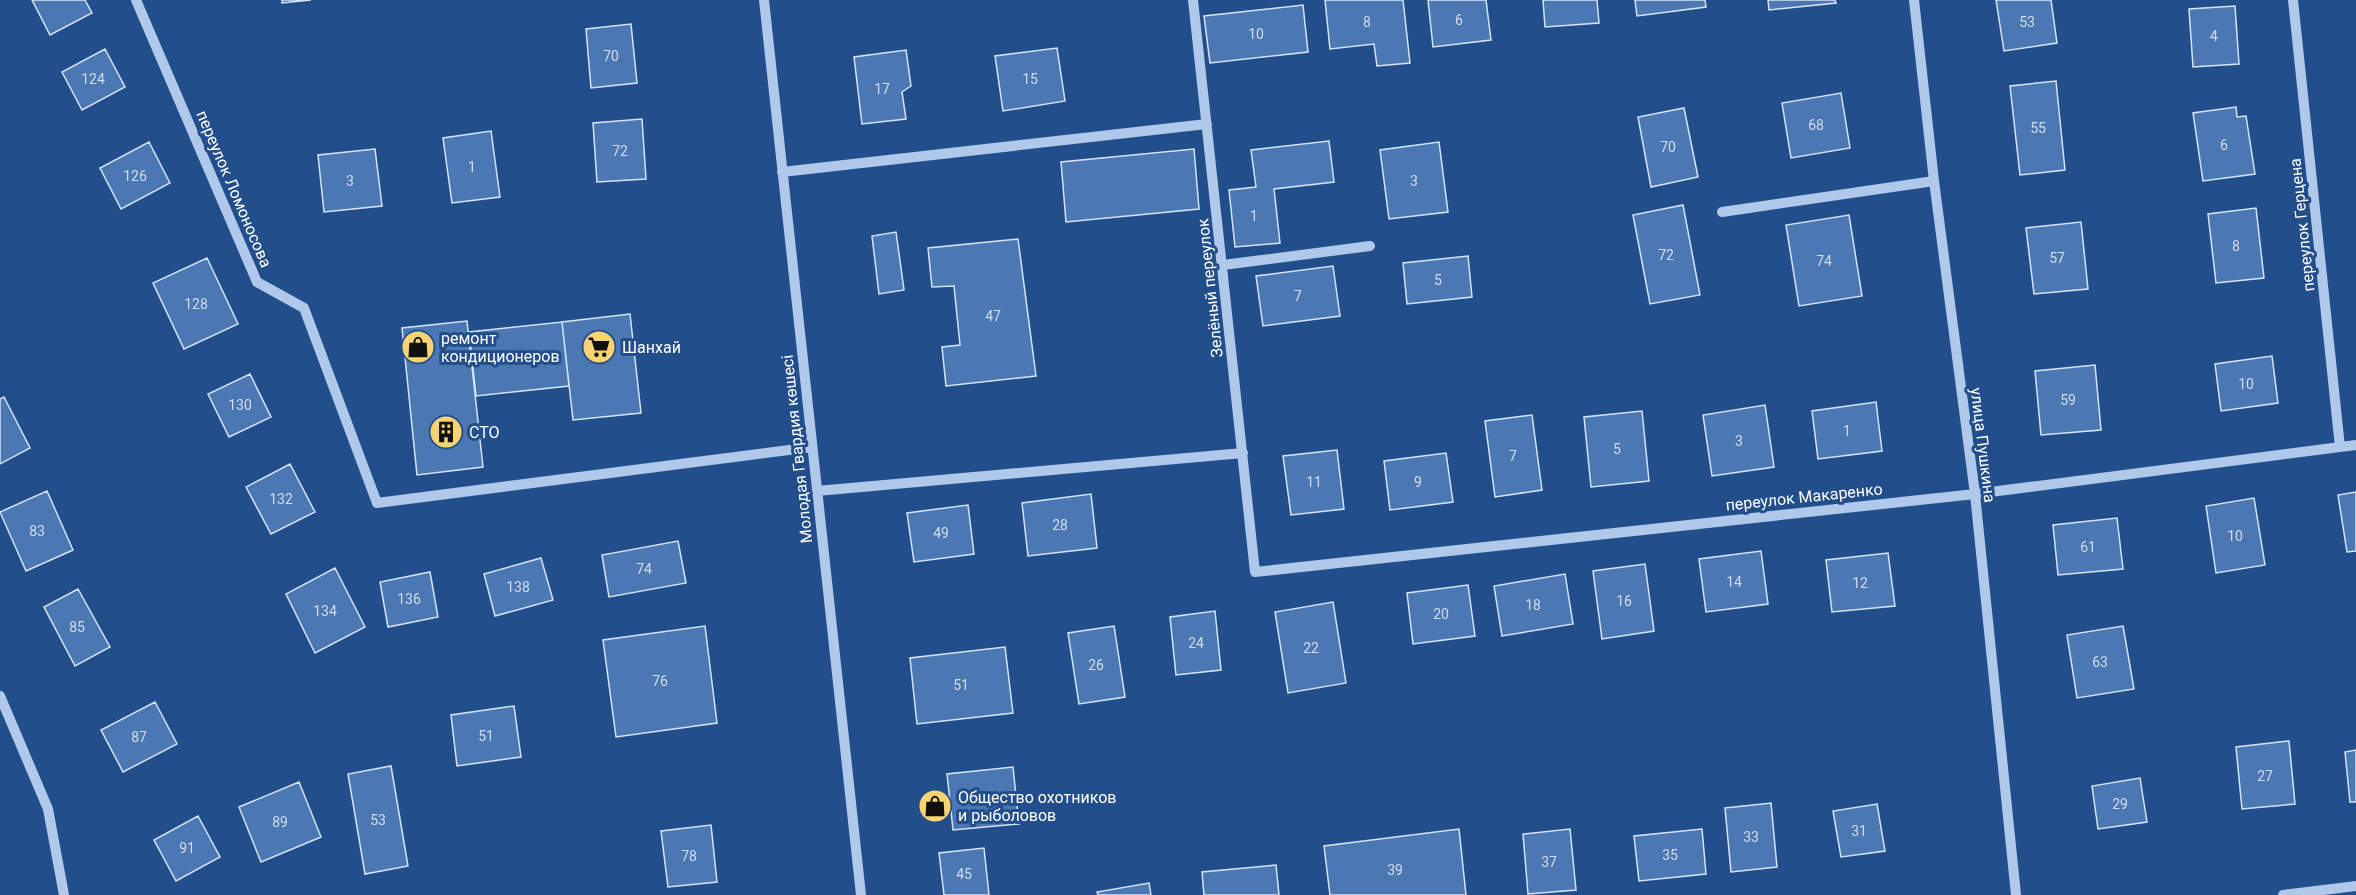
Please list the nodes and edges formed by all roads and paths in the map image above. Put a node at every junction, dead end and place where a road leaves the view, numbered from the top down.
1 (136, 0) edge
2 (764, 0) edge
3 (1193, 0) edge
4 (1914, 0) edge
5 (2293, 0) edge
6 (1207, 124) junction
7 (782, 172) junction
8 (1934, 181) junction
9 (1722, 212) dead end
10 (1370, 246) dead end
11 (1223, 265) junction
12 (2356, 445) edge
13 (812, 447) junction
14 (2340, 447) junction
15 (1243, 453) junction
16 (817, 492) junction
17 (1975, 494) junction
18 (1255, 572) joint
19 (0, 696) edge
20 (2356, 886) edge
21 (64, 895) edge
22 (861, 895) edge
23 (2016, 895) edge
24 (2283, 895) edge

1 - 13 street, переулок Ломоносова
2 - 7 street, Молодая Гвардия көшесі
3 - 6 street, Зелёный переулок
4 - 8 street, улица Пушкина
5 - 14 street, переулок Герцена
6 - 7 street
6 - 11 street, Зелёный переулок
7 - 13 street, Молодая Гвардия көшесі
8 - 9 street
8 - 17 street, улица Пушкина
10 - 11 street
11 - 15 street, Зелёный переулок
12 - 14 street, переулок Макаренко
13 - 16 street, Молодая Гвардия көшесі
14 - 17 street, переулок Макаренко
15 - 16 street
15 - 18 street, Зелёный переулок
16 - 22 street, Молодая Гвардия көшесі
17 - 18 street, переулок Макаренко
17 - 23 street, улица Пушкина
19 - 21 street
20 - 24 street

